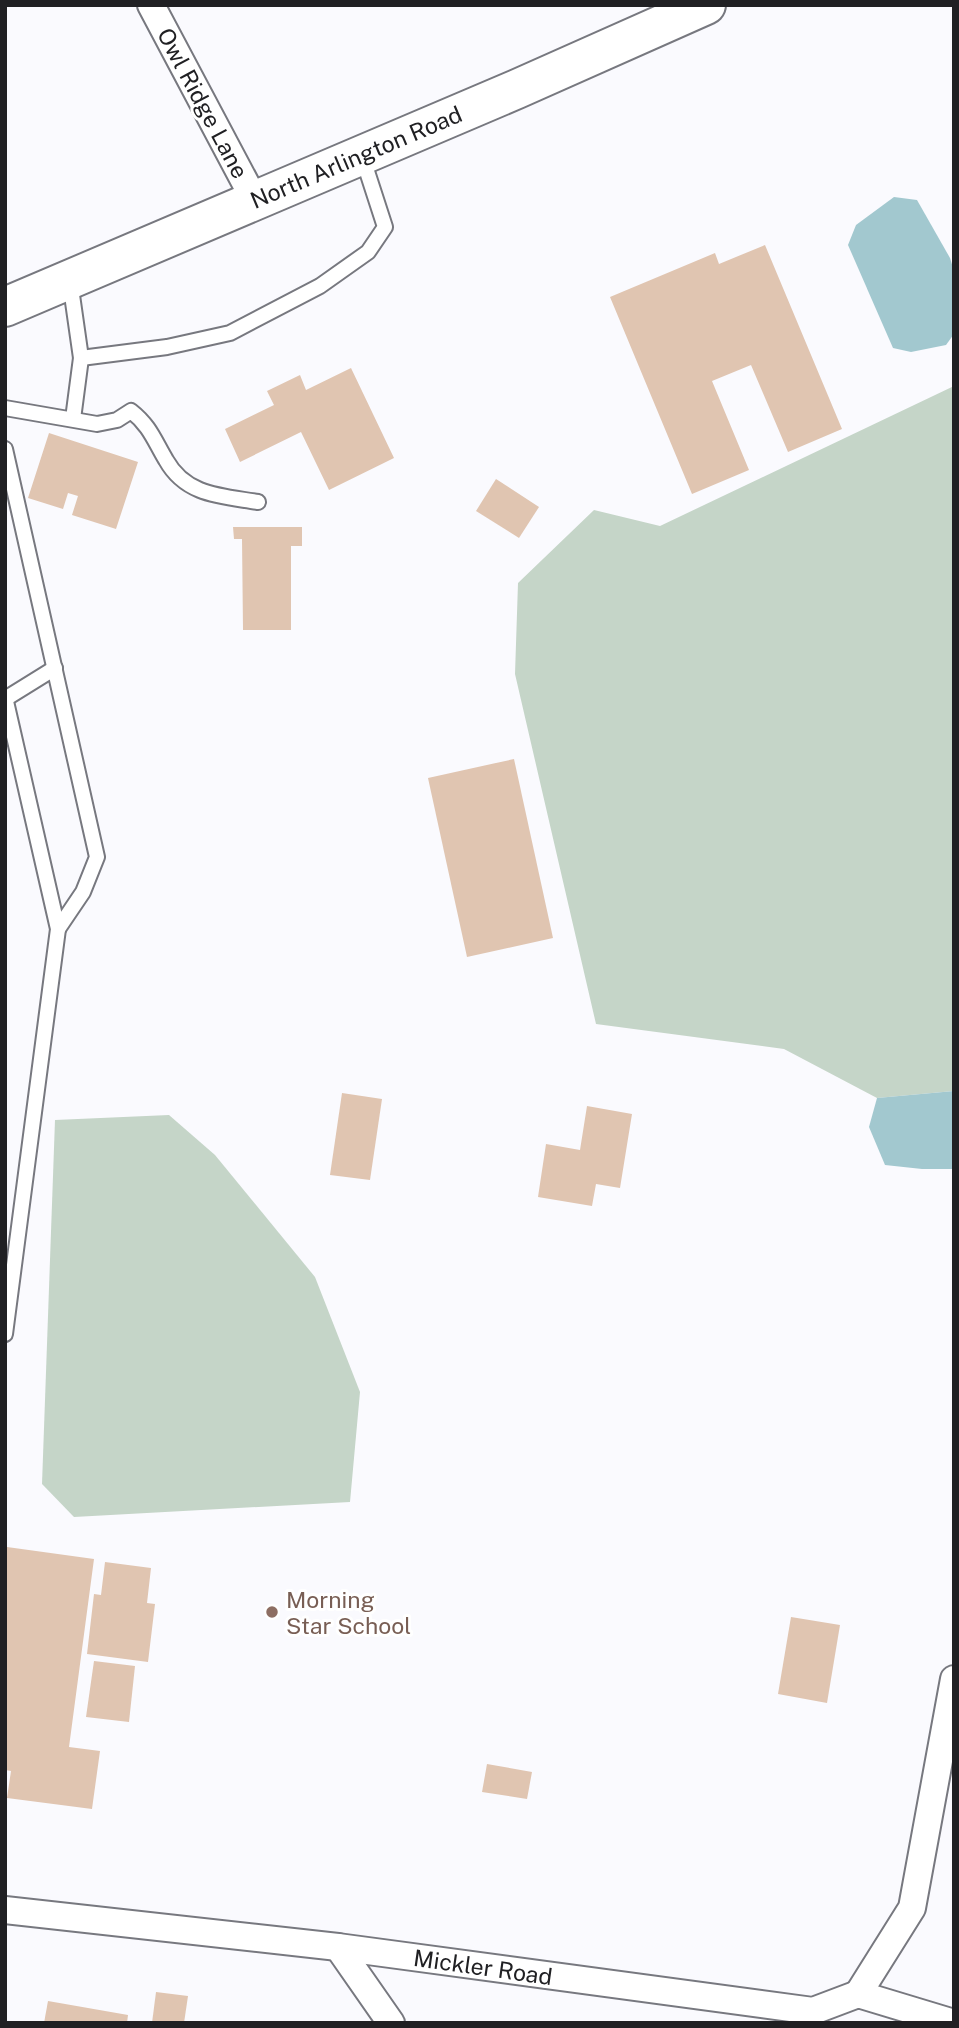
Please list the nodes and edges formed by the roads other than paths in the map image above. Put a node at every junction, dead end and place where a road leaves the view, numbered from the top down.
1 (151, 5) edge
2 (706, 5) edge
3 (361, 155) junction
4 (255, 201) junction
5 (69, 279) junction
6 (5, 307) edge
7 (81, 358) junction
8 (5, 408) edge
9 (73, 419) junction
10 (5, 449) edge
11 (258, 502) dead end
12 (55, 668) junction
13 (5, 699) edge
14 (58, 929) junction
15 (5, 1334) edge
16 (954, 1679) edge
17 (5, 1910) edge
18 (338, 1947) junction
19 (858, 1994) junction
20 (391, 2023) edge
21 (954, 2023) edge

1 - 4 street, Owl Ridge Lane
2 - 3 main road, North Arlington Road
3 - 4 main road, North Arlington Road
3 - 7 lane
4 - 5 main road, North Arlington Road
5 - 6 main road, North Arlington Road
5 - 7 lane
7 - 9 lane
8 - 9 lane
9 - 11 lane
10 - 12 lane
12 - 13 lane
12 - 14 lane
13 - 14 lane
14 - 15 lane
16 - 19 street
17 - 18 street, Mickler Road
18 - 19 street, Mickler Road
18 - 20 street
19 - 21 street

